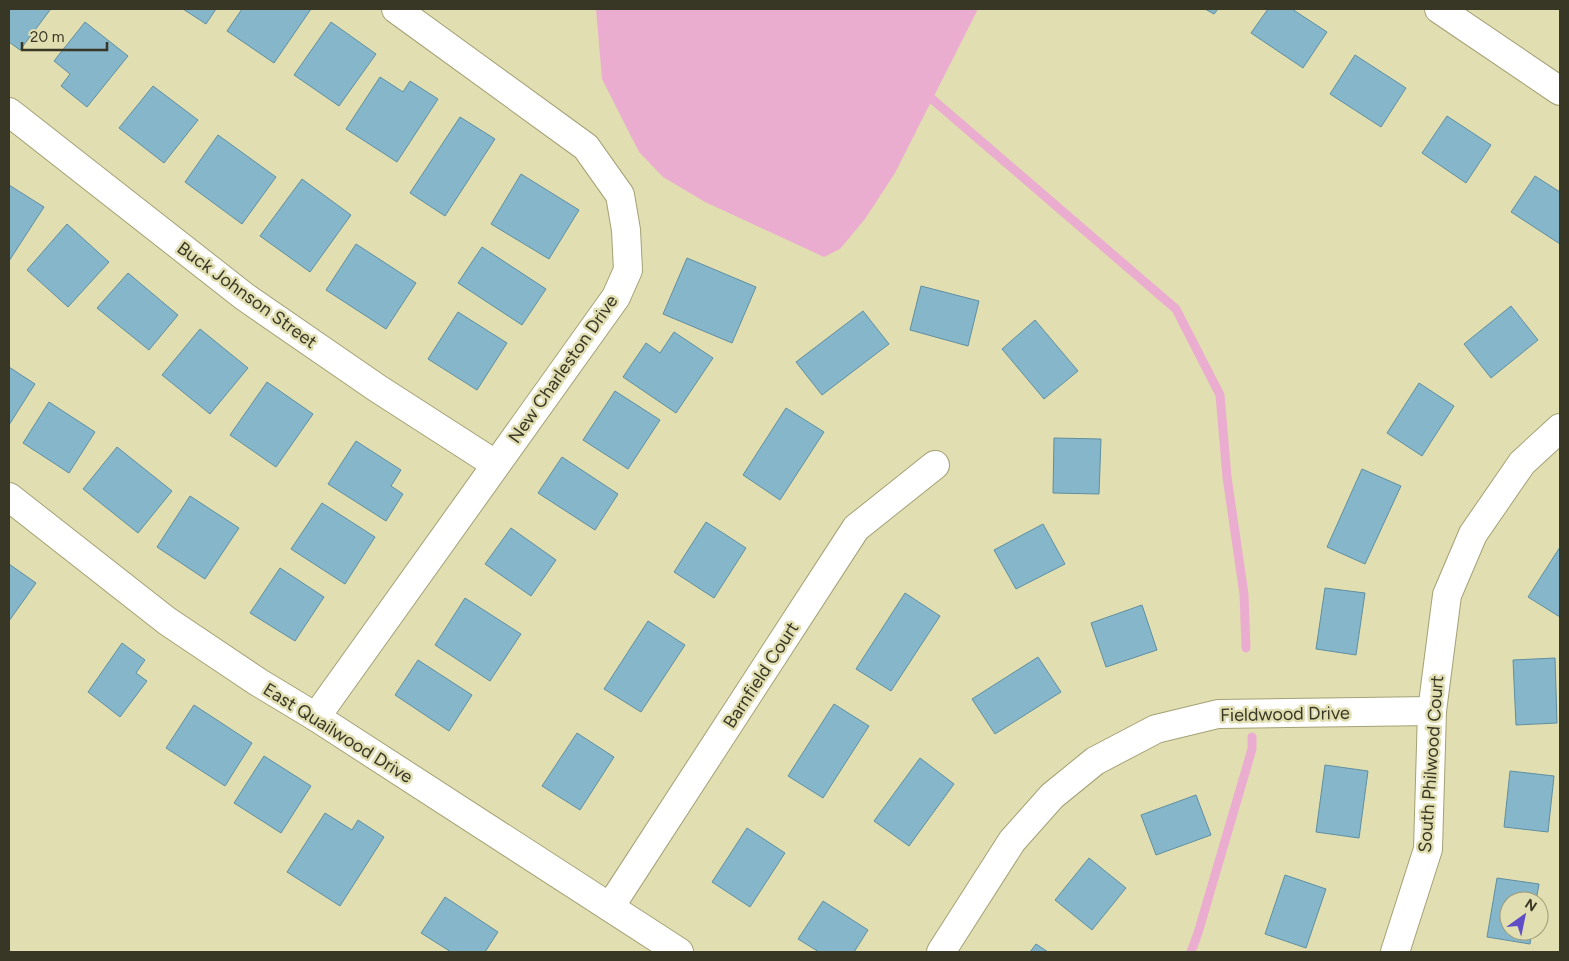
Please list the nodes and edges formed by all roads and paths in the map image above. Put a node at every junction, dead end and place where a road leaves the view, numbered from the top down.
1 (396, 9) edge
2 (1439, 9) edge
3 (1560, 91) edge
4 (9, 112) edge
5 (1560, 428) edge
6 (495, 464) junction
7 (935, 465) dead end
8 (9, 497) edge
9 (1432, 711) junction
10 (316, 717) junction
11 (610, 907) junction
12 (679, 952) edge
13 (941, 952) edge
14 (1395, 952) edge

1 - 6 street, New Charleston Drive
2 - 3 street
4 - 6 street, Buck Johnson Street
5 - 9 street, South Philwood Court
6 - 10 street, New Charleston Drive
7 - 11 street, Barnfield Court
8 - 10 street, East Quailwood Drive
9 - 13 street, Fieldwood Drive
9 - 14 street, South Philwood Court
10 - 11 street, East Quailwood Drive
11 - 12 street, East Quailwood Drive

